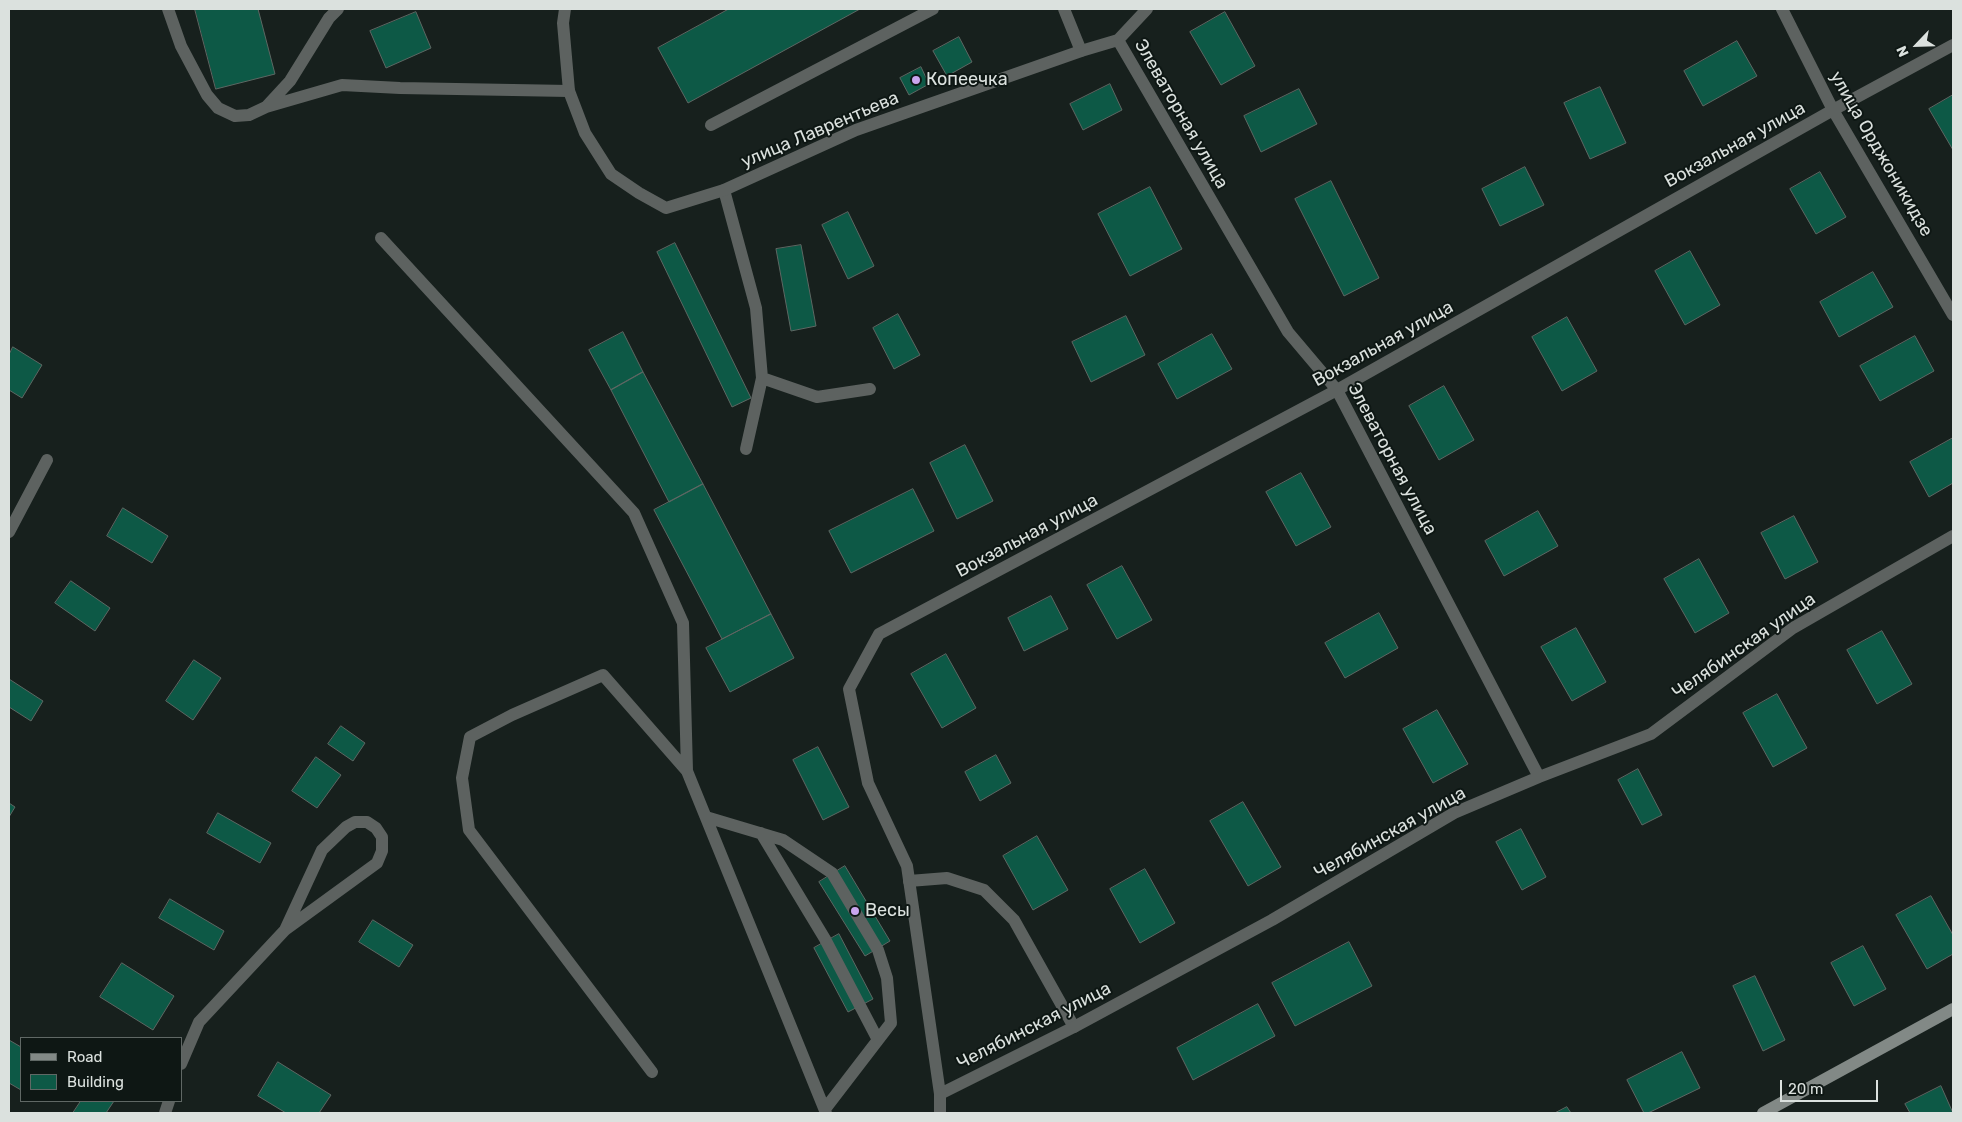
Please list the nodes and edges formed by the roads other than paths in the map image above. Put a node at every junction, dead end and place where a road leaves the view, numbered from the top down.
1 (168, 9) edge
2 (338, 9) edge
3 (565, 9) edge
4 (1064, 9) edge
5 (1147, 9) edge
6 (1782, 9) edge
7 (925, 10) edge
8 (1118, 40) junction
9 (1953, 45) edge
10 (1081, 52) junction
11 (569, 91) junction
12 (266, 107) junction
13 (1833, 110) junction
14 (711, 125) dead end
15 (724, 190) junction
16 (381, 238) dead end
17 (1953, 315) edge
18 (762, 378) junction
19 (870, 389) dead end
20 (1337, 390) junction
21 (746, 448) dead end
22 (47, 460) dead end
23 (9, 532) edge
24 (1953, 536) edge
25 (687, 771) junction
26 (1540, 778) junction
27 (706, 817) junction
28 (761, 833) junction
29 (909, 881) junction
30 (284, 930) junction
31 (1953, 1009) edge
32 (1074, 1027) junction
33 (878, 1040) junction
34 (182, 1062) edge
35 (652, 1072) dead end
36 (940, 1094) junction
37 (826, 1111) edge
38 (940, 1113) edge
39 (1763, 1113) edge

1 - 12 street
2 - 12 street
3 - 11 street
4 - 10 street
5 - 8 street, улица Лаврентьева
6 - 13 street, улица Орджоникидзе
7 - 14 street
8 - 10 street, улица Лаврентьева
8 - 20 street, Элеваторная улица
9 - 13 street, Вокзальная улица
10 - 15 street, улица Лаврентьева
11 - 12 street
11 - 15 street, улица Лаврентьева
13 - 17 street, улица Орджоникидзе
13 - 20 street, Вокзальная улица
15 - 18 street
16 - 25 street
18 - 19 street
18 - 21 street
20 - 26 street, Элеваторная улица
20 - 29 street, Вокзальная улица
22 - 23 street
24 - 26 street, Челябинская улица
25 - 27 street
25 - 35 street
26 - 32 street, Челябинская улица
27 - 28 street
27 - 37 street
28 - 33 street
28 - 33 street
29 - 32 street
29 - 36 street
30 - 30 street
30 - 34 street
31 - 39 street
32 - 36 street, Челябинская улица
33 - 37 street
36 - 38 street

